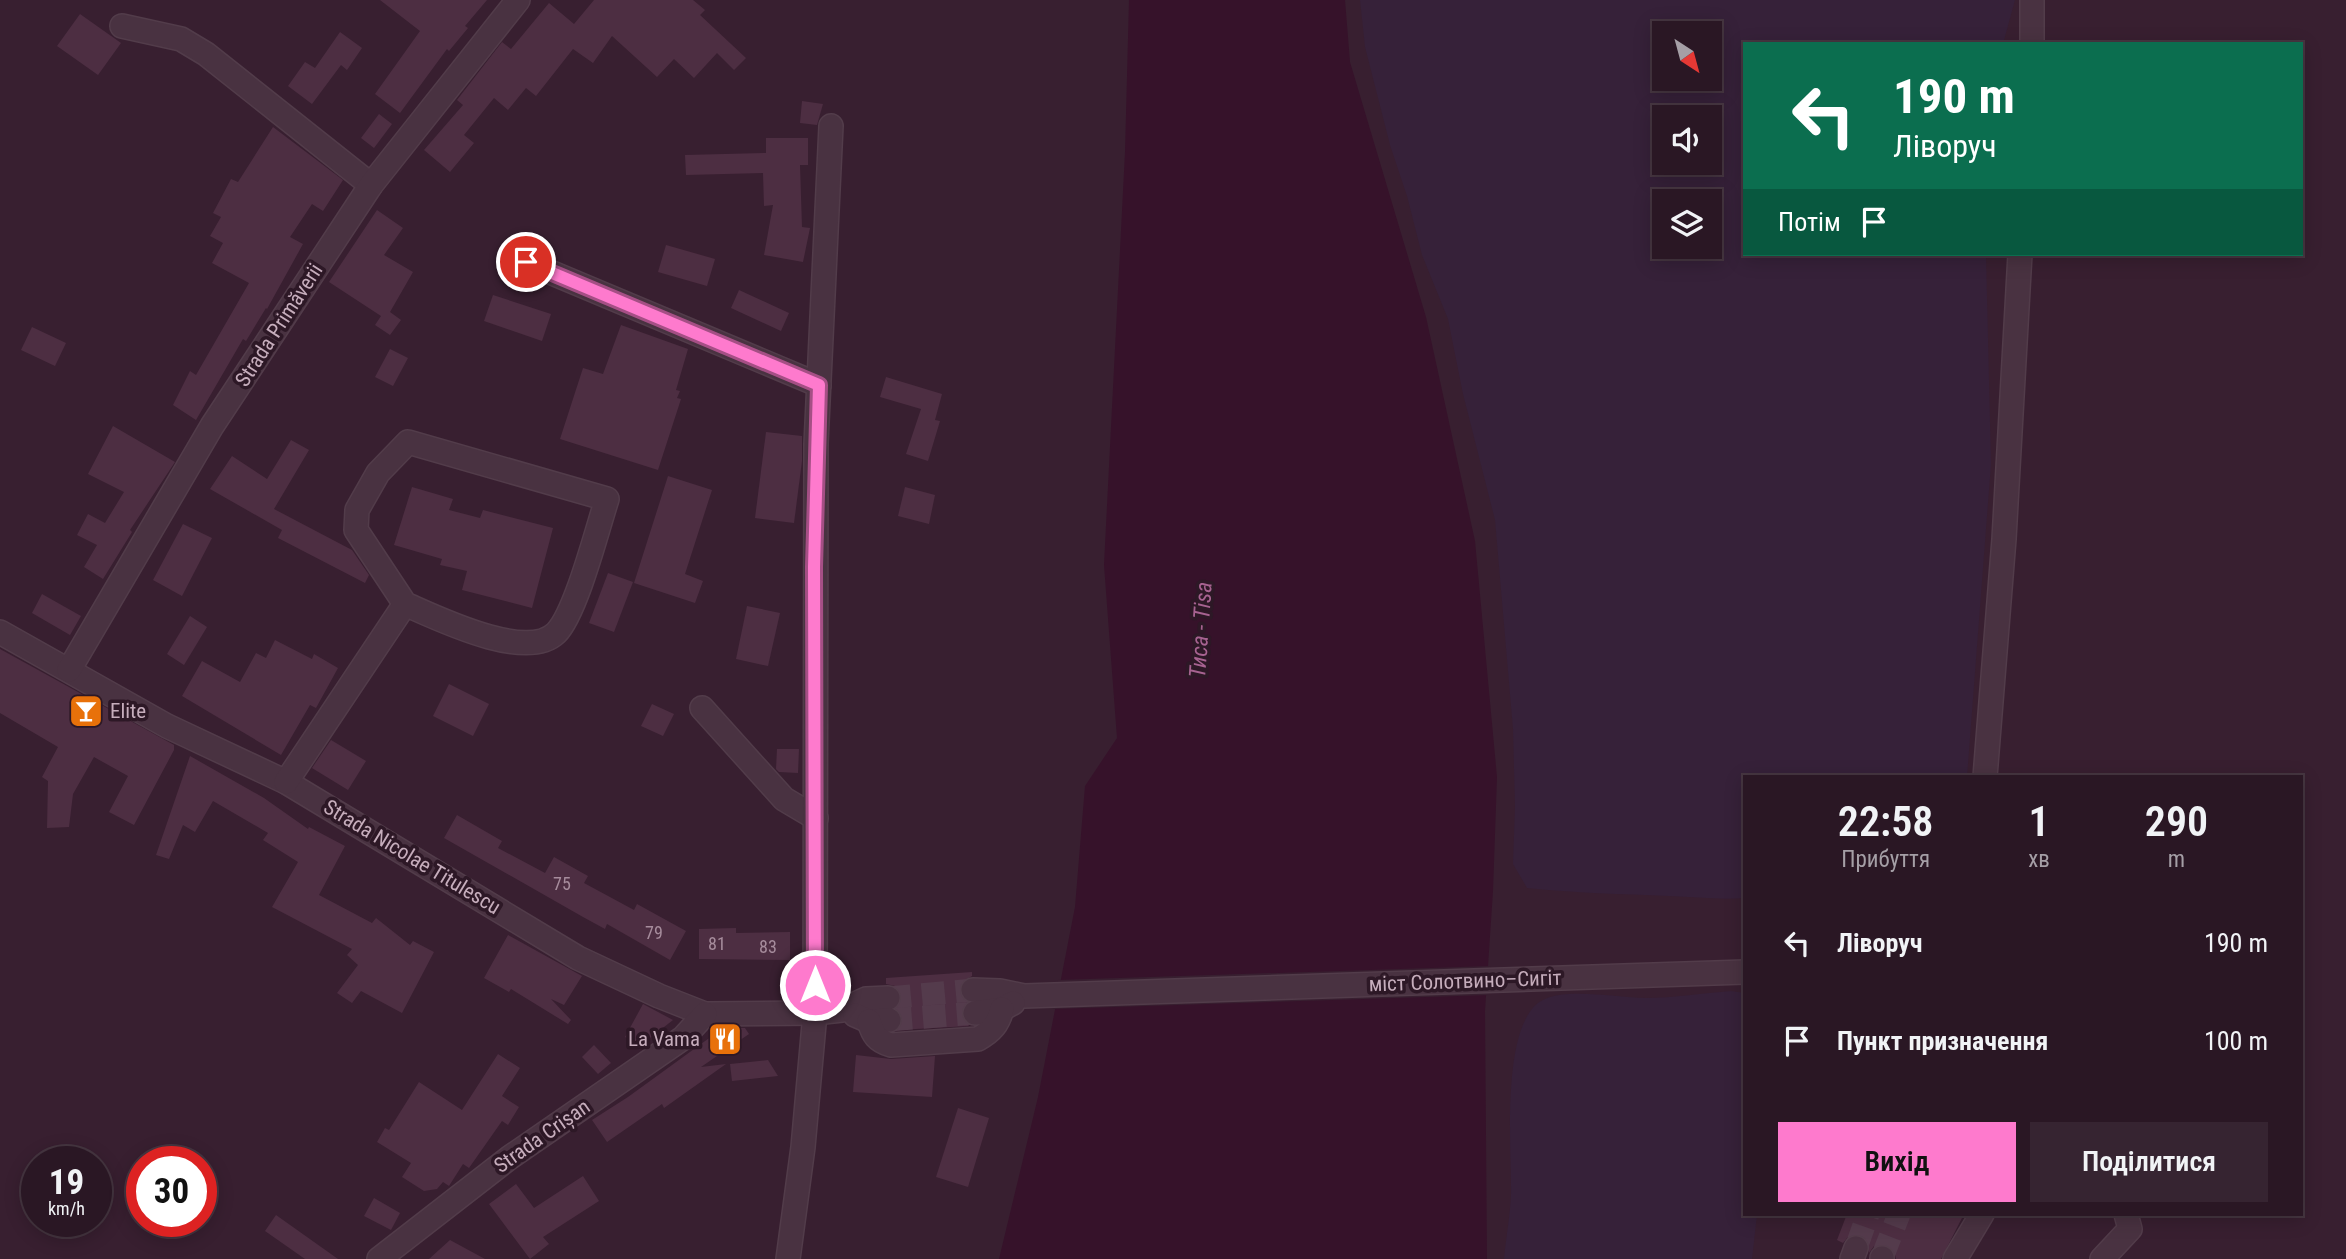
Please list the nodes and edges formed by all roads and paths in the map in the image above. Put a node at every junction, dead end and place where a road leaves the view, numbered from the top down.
1 (518, 0) edge
2 (2032, 0) edge
3 (122, 26) dead end
4 (2032, 42) edge
5 (831, 126) dead end
6 (371, 185) junction
7 (2020, 256) edge
8 (526, 262) dead end
9 (819, 385) junction
10 (405, 604) junction
11 (0, 632) edge
12 (69, 670) junction
13 (702, 708) dead end
14 (1985, 775) edge
15 (286, 782) junction
16 (816, 818) junction
17 (1743, 972) edge
18 (1035, 995) junction
19 (1002, 1009) junction
20 (815, 1013) junction
21 (705, 1014) junction
22 (1981, 1216) edge
23 (2127, 1216) edge
24 (379, 1259) edge
25 (788, 1259) edge
26 (1955, 1259) edge
27 (2102, 1259) edge

1 - 6 street, Strada Primăverii
2 - 4 street
3 - 6 street
5 - 9 street
6 - 12 street, Strada Primăverii
7 - 14 street
8 - 9 street
9 - 16 street
10 - 10 street
10 - 15 street
11 - 12 street, Strada Nicolae Titulescu
12 - 15 street, Strada Nicolae Titulescu
13 - 16 street
15 - 21 street, Strada Nicolae Titulescu
16 - 20 street
17 - 18 street, міст Солотвино–Сигіт
18 - 19 street
18 - 19 street
19 - 20 street, Strada Nicolae Titulescu
20 - 21 street, Strada Nicolae Titulescu
20 - 25 street
21 - 24 street, Strada Crișan
22 - 26 street
23 - 27 street

